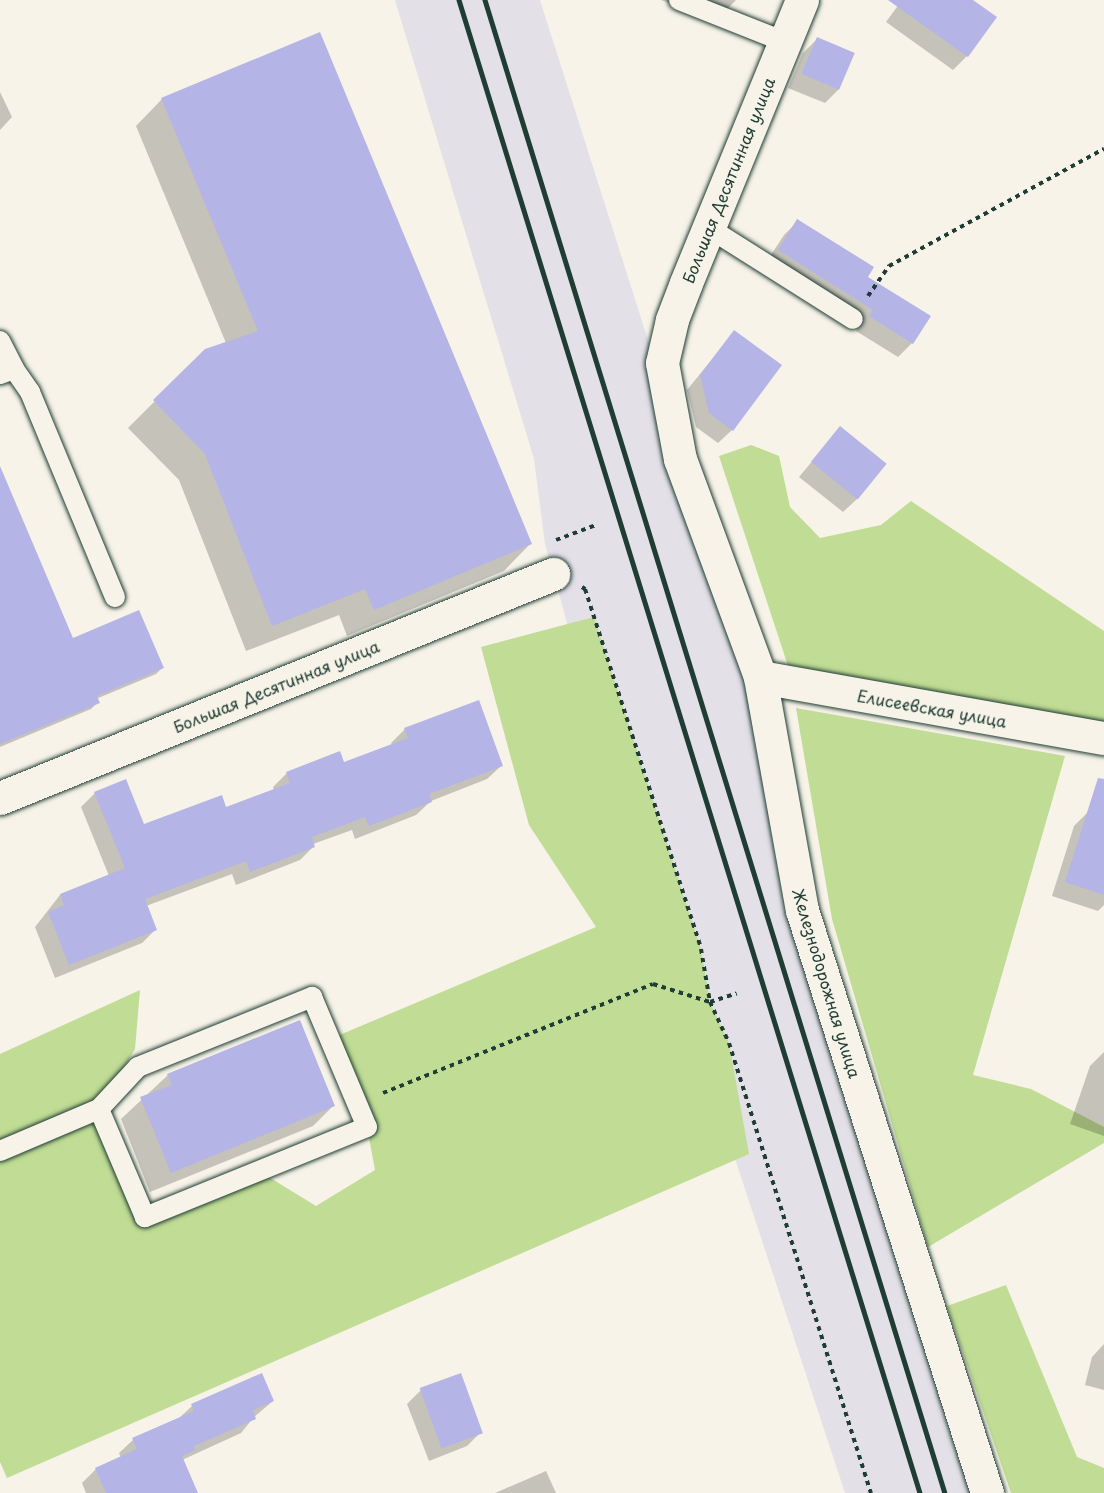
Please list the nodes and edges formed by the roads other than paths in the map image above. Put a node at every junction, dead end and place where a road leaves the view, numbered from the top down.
1 (679, 0) edge
2 (802, 0) edge
3 (785, 42) junction
4 (709, 228) junction
5 (852, 319) road end
6 (0, 341) edge
7 (662, 363) joint
8 (7, 372) edge
9 (553, 574) road end
10 (115, 597) dead end
11 (760, 677) junction
12 (1104, 738) edge
13 (0, 798) edge
14 (99, 1109) junction
15 (0, 1151) edge
16 (987, 1493) edge

1 - 3 lane
2 - 3 street, Большая Десятинная улица
3 - 4 street, Большая Десятинная улица
4 - 5 lane
4 - 7 street, Большая Десятинная улица
6 - 8 lane
7 - 11 street, Железнодорожная улица
8 - 10 lane
9 - 13 street, Большая Десятинная улица
11 - 12 street, Елисеевская улица
11 - 16 street, Железнодорожная улица
14 - 14 lane
14 - 15 lane

